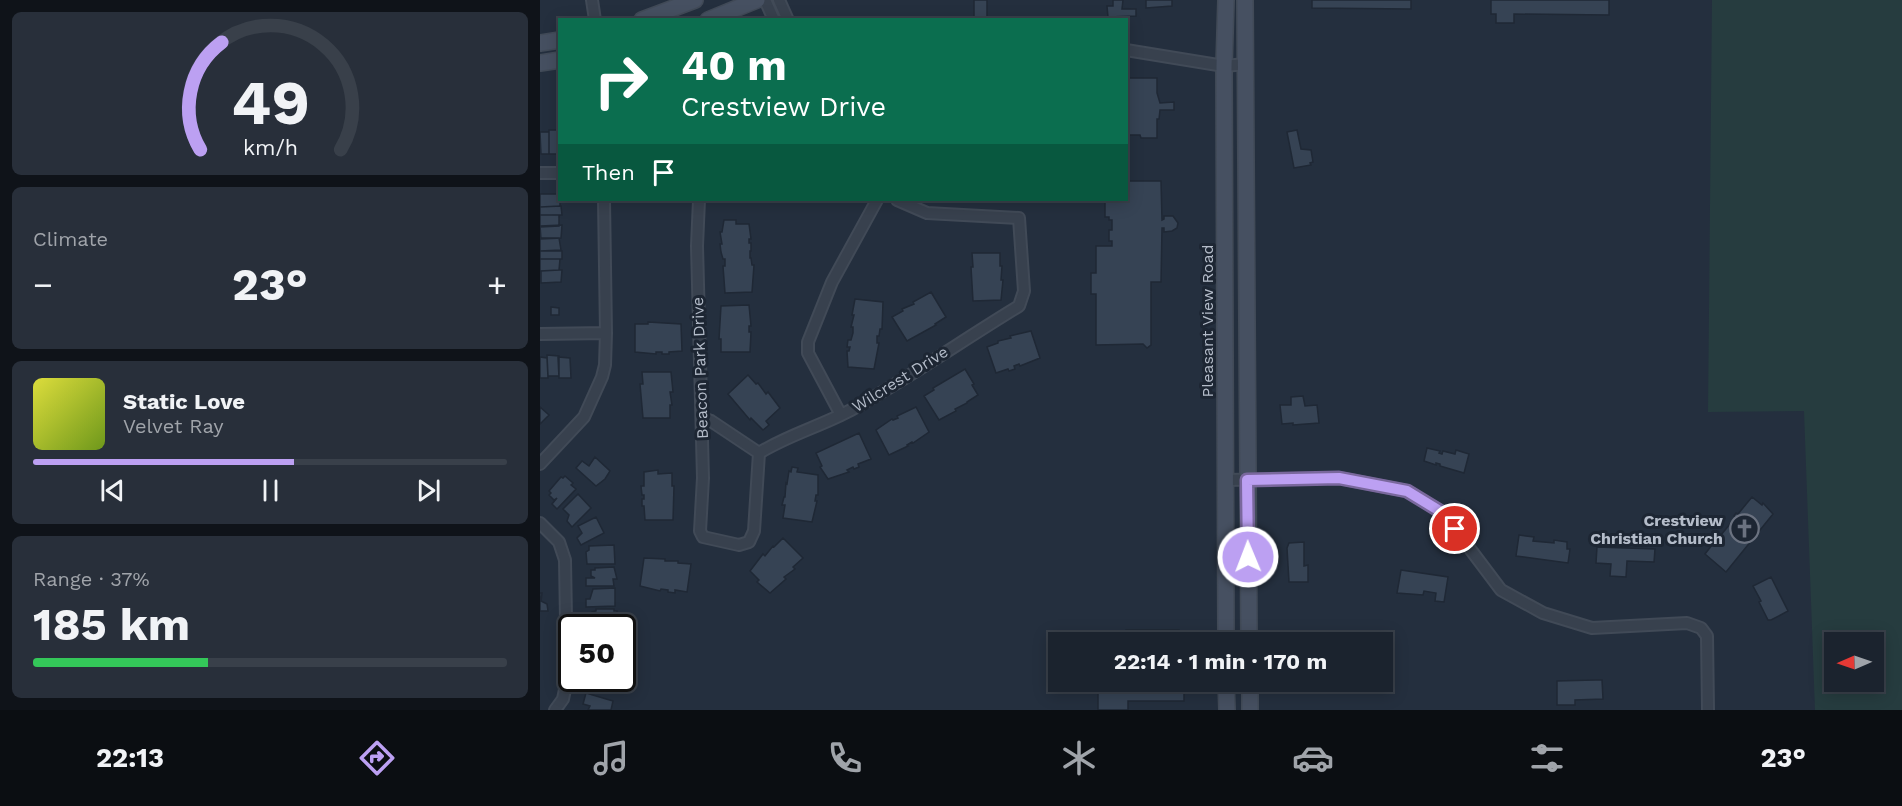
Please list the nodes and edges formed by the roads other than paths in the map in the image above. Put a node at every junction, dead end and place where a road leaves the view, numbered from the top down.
1 (592, 0) edge
2 (695, 0) edge
3 (757, 0) edge
4 (765, 0) edge
5 (779, 0) edge
6 (1226, 0) edge
7 (1245, 0) edge
8 (595, 18) edge
9 (647, 18) edge
10 (713, 18) edge
11 (773, 18) edge
12 (787, 18) edge
13 (558, 40) edge
14 (540, 43) edge
15 (1128, 50) edge
16 (558, 60) edge
17 (540, 63) edge
18 (1246, 64) junction
19 (1224, 66) junction
20 (540, 173) edge
21 (558, 173) edge
22 (604, 201) edge
23 (699, 201) edge
24 (876, 201) edge
25 (899, 201) edge
26 (1224, 278) junction
27 (1246, 278) junction
28 (606, 333) junction
29 (540, 334) edge
30 (841, 415) junction
31 (702, 418) junction
32 (759, 453) junction
33 (540, 464) edge
34 (1226, 480) junction
35 (1247, 480) junction
36 (540, 523) edge
37 (1226, 632) edge
38 (1249, 632) edge
39 (1226, 692) edge
40 (1250, 692) edge
41 (555, 710) edge
42 (1227, 710) edge
43 (1250, 710) edge
44 (1708, 710) edge

1 - 8 street
2 - 9 main road
3 - 10 main road
4 - 11 street
5 - 12 street
6 - 19 main road, Pleasant View Road
7 - 18 main road
13 - 14 main road
15 - 19 street
16 - 17 main road
18 - 19 street
18 - 27 main road
19 - 26 main road, Pleasant View Road
20 - 21 street
22 - 28 street
23 - 31 street, Beacon Park Drive
24 - 30 street
25 - 30 street, Wilcrest Drive
26 - 27 main road
26 - 34 main road, Pleasant View Road
27 - 35 main road
28 - 29 street
28 - 33 street
30 - 32 street, Wilcrest Drive
31 - 32 street
31 - 32 street, Beacon Park Drive
34 - 35 street
34 - 37 main road, Pleasant View Road
35 - 38 main road
35 - 44 street
36 - 41 street
39 - 42 main road
40 - 43 main road

